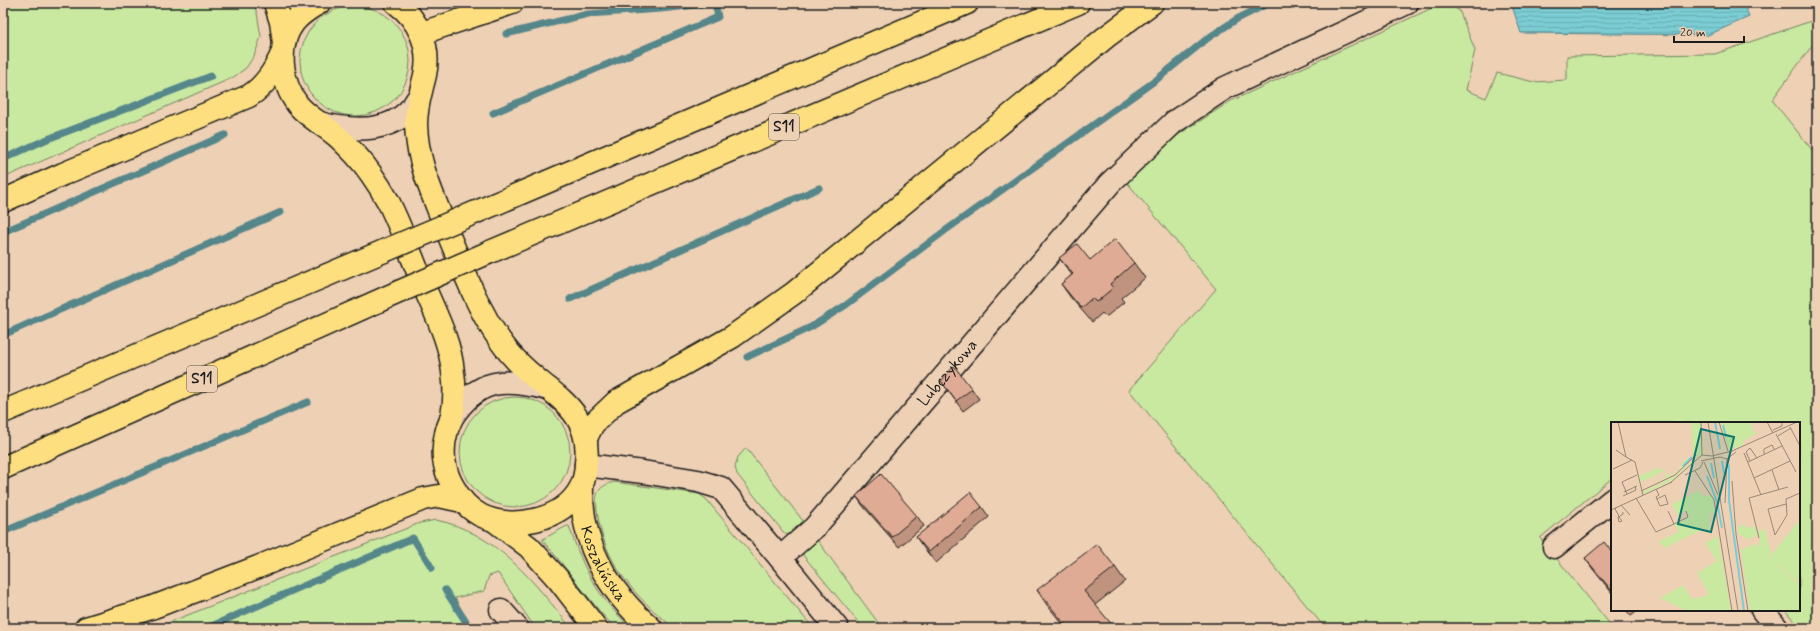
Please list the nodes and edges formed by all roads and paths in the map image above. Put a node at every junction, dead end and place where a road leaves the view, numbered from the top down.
1 (275, 3) edge
2 (319, 3) edge
3 (396, 3) edge
4 (512, 3) edge
5 (967, 3) edge
6 (1078, 3) edge
7 (1152, 3) edge
8 (1407, 3) edge
9 (422, 33) junction
10 (283, 49) junction
11 (418, 98) junction
12 (319, 123) junction
13 (3, 201) edge
14 (548, 389) junction
15 (3, 412) edge
16 (451, 419) junction
17 (586, 438) junction
18 (586, 465) junction
19 (3, 468) edge
20 (582, 486) junction
21 (462, 500) junction
22 (1611, 501) edge
23 (495, 521) junction
24 (1554, 547) dead end
25 (780, 558) junction
26 (501, 610) dead end
27 (1763, 611) edge
28 (86, 628) edge
29 (517, 628) edge
30 (596, 628) edge
31 (651, 628) edge
32 (837, 628) edge
33 (1777, 628) edge

1 - 10 main road
2 - 10 main road
3 - 9 main road
4 - 9 main road
5 - 15 main road, bridge
6 - 19 main road, S11, bridge
7 - 17 main road
8 - 25 street, Lubczykowa
9 - 11 main road
10 - 12 main road
10 - 13 main road
11 - 12 street
11 - 14 main road
12 - 16 main road
14 - 16 street
14 - 17 main road
16 - 21 main road
17 - 18 main road, Koszalińska
18 - 20 main road, Koszalińska
18 - 25 street
20 - 23 main road
20 - 31 main road, Koszalińska
21 - 23 main road
21 - 28 main road
22 - 24 street
23 - 30 main road
25 - 32 street
26 - 29 street
27 - 33 street

